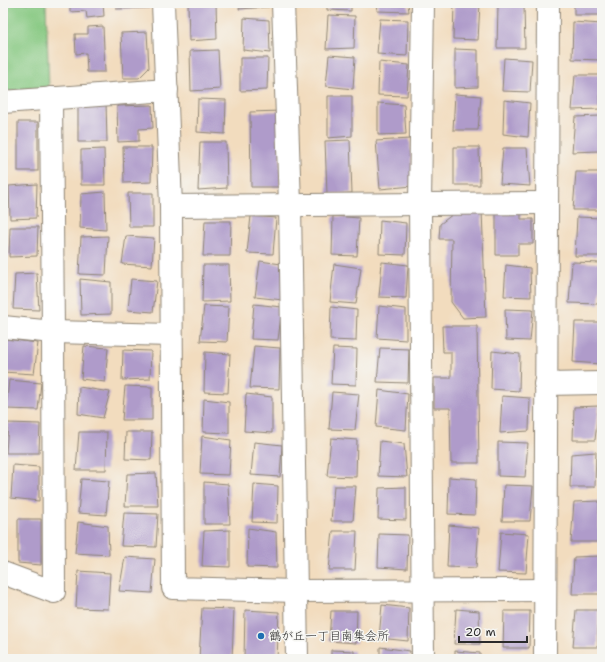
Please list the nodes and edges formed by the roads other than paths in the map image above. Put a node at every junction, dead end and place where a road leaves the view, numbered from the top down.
1 (163, 3) edge
2 (284, 3) edge
3 (423, 3) edge
4 (548, 3) edge
5 (167, 90) junction
6 (50, 98) junction
7 (3, 102) edge
8 (420, 203) junction
9 (546, 203) junction
10 (290, 204) junction
11 (171, 206) junction
12 (3, 327) edge
13 (54, 332) junction
14 (171, 335) junction
15 (602, 383) edge
16 (546, 384) junction
17 (3, 574) edge
18 (424, 590) junction
19 (545, 590) junction
20 (297, 591) junction
21 (297, 659) edge
22 (423, 659) edge
23 (545, 659) edge

1 - 5 street
2 - 10 street
3 - 8 street
4 - 9 street
5 - 6 street
5 - 11 street
6 - 7 street
6 - 13 street
8 - 9 street
8 - 10 street
8 - 18 street
9 - 16 street
10 - 11 street
10 - 20 street
11 - 14 street
12 - 13 street
13 - 14 street
13 - 17 street
14 - 20 street
15 - 16 street
16 - 19 street
18 - 19 street
18 - 20 street
18 - 22 street
19 - 23 street
20 - 21 street

